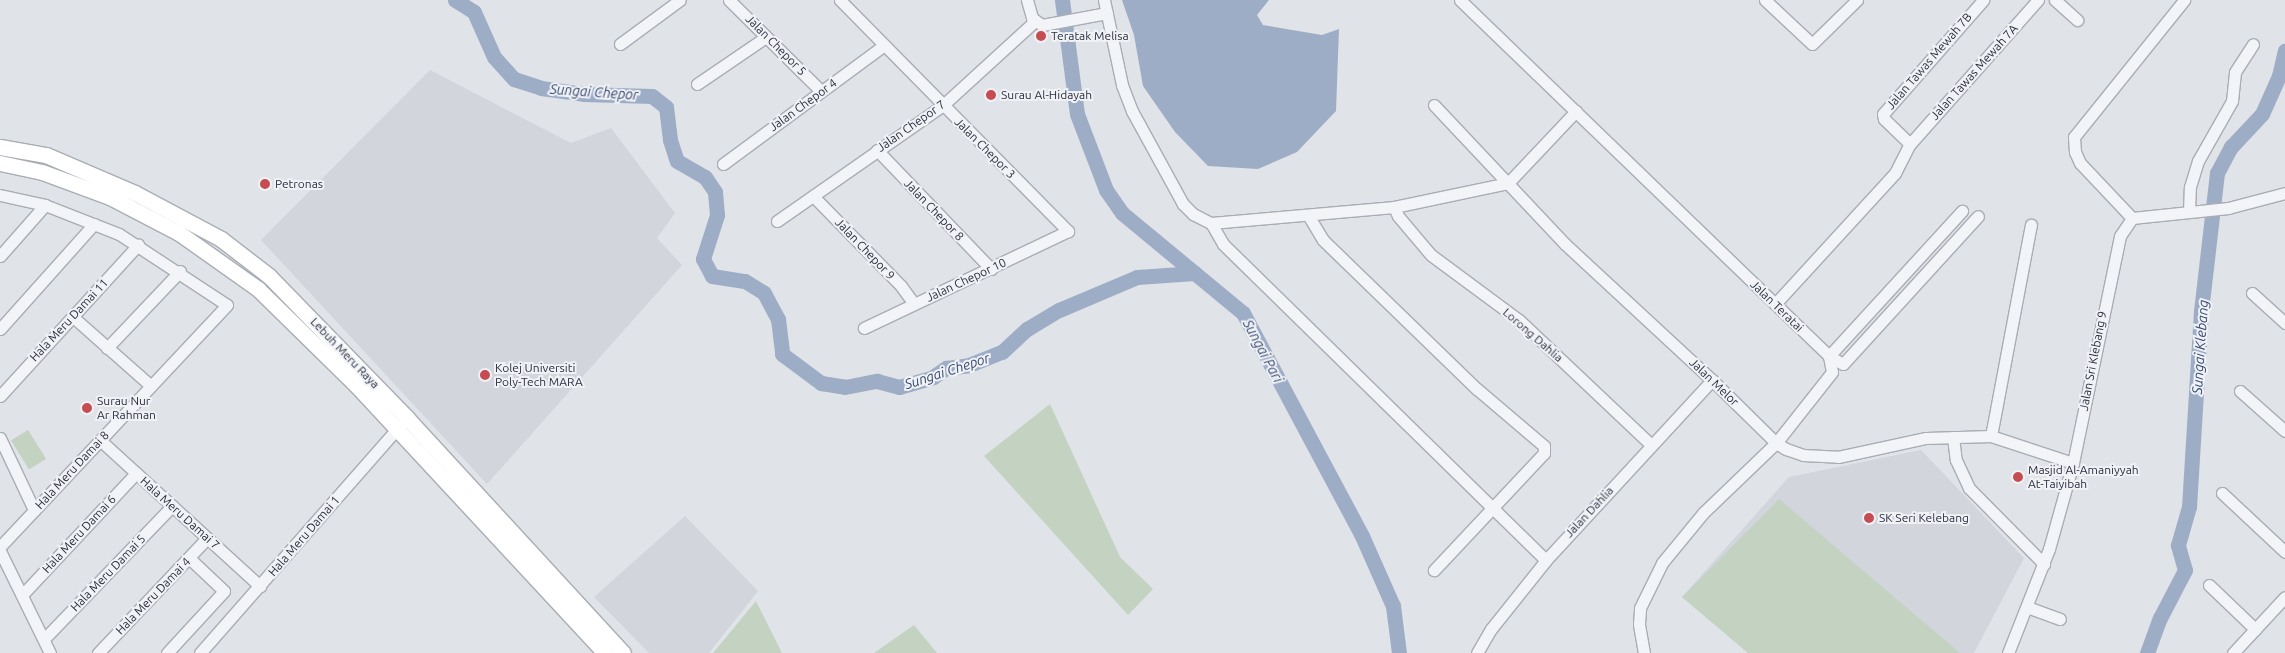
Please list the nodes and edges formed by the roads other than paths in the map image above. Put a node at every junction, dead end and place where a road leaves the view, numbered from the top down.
1 (680, 0) edge
2 (729, 0) edge
3 (840, 0) edge
4 (1027, 0) edge
5 (1104, 0) edge
6 (1460, 0) edge
7 (1765, 0) edge
8 (1857, 0) edge
9 (1983, 0) edge
10 (2038, 0) edge
11 (2055, 0) edge
12 (2184, 0) edge
13 (1107, 13) junction
14 (2077, 20) dead end
15 (1035, 21) junction
16 (766, 37) junction
17 (620, 44) dead end
18 (2253, 44) dead end
19 (884, 46) junction
20 (697, 84) dead end
21 (821, 91) junction
22 (943, 105) junction
23 (1434, 105) dead end
24 (1576, 111) junction
25 (1910, 144) junction
26 (0, 147) edge
27 (877, 150) junction
28 (0, 163) edge
29 (723, 164) dead end
30 (1508, 183) junction
31 (2285, 193) edge
32 (0, 194) edge
33 (813, 196) junction
34 (45, 205) junction
35 (1394, 207) junction
36 (1962, 211) dead end
37 (2195, 212) junction
38 (1308, 215) junction
39 (1978, 216) dead end
40 (2132, 218) junction
41 (777, 221) dead end
42 (1210, 223) junction
43 (94, 224) junction
44 (2031, 225) dead end
45 (1068, 231) joint
46 (138, 245) junction
47 (0, 256) edge
48 (991, 269) junction
49 (180, 271) junction
50 (2252, 293) dead end
51 (914, 304) junction
52 (1775, 304) junction
53 (73, 317) junction
54 (2285, 322) edge
55 (0, 328) edge
56 (864, 328) dead end
57 (106, 348) junction
58 (1829, 356) junction
59 (1712, 380) junction
60 (151, 386) junction
61 (2240, 391) dead end
62 (0, 396) edge
63 (402, 423) junction
64 (2285, 431) edge
65 (1991, 436) junction
66 (1953, 437) junction
67 (0, 438) edge
68 (100, 440) junction
69 (1776, 443) junction
70 (1651, 445) junction
71 (2073, 463) junction
72 (136, 473) junction
73 (2222, 493) dead end
74 (172, 506) junction
75 (1493, 509) junction
76 (34, 510) junction
77 (207, 538) junction
78 (0, 547) edge
79 (0, 552) edge
80 (2285, 552) edge
81 (188, 558) junction
82 (1546, 560) junction
83 (2044, 564) junction
84 (1434, 570) dead end
85 (2209, 585) dead end
86 (260, 586) junction
87 (22, 595) junction
88 (2285, 597) edge
89 (2027, 607) junction
90 (2060, 619) dead end
91 (2255, 629) junction
92 (44, 640) junction
93 (50, 653) edge
94 (98, 653) edge
95 (167, 653) edge
96 (200, 653) edge
97 (606, 653) edge
98 (623, 653) edge
99 (1477, 653) edge
100 (1644, 653) edge
101 (2008, 653) edge
102 (2233, 653) edge

1 - 17 street
2 - 16 street, Jalan Chepor 5
3 - 19 street, Jalan Chepor 3
4 - 15 street
5 - 13 street
6 - 24 street, Jalan Teratai
7 - 8 street
9 - 25 street, Jalan Tawas Mewah 7B
10 - 25 street, Jalan Tawas Mewah 7A
11 - 14 street
12 - 40 street
13 - 15 street
13 - 42 street
15 - 22 street, Jalan Chepor 7
16 - 20 street
16 - 21 street, Jalan Chepor 5
18 - 37 street
19 - 21 street, Jalan Chepor 4
19 - 22 street, Jalan Chepor 3
21 - 29 street, Jalan Chepor 4
22 - 27 street, Jalan Chepor 7
22 - 45 street, Jalan Chepor 3
23 - 30 street, Jalan Melor
24 - 30 street
24 - 52 street, Jalan Teratai
25 - 52 street, Jalan Tawas Mewah 7A
26 - 63 main road, Lebuh Meru Raya
27 - 33 street, Jalan Chepor 7
27 - 48 street, Jalan Chepor 8
28 - 63 main road, Lebuh Meru Raya
30 - 35 street
30 - 59 street, Jalan Melor
31 - 37 street
32 - 34 street
33 - 41 street, Jalan Chepor 7
33 - 51 street, Jalan Chepor 9
34 - 43 street
34 - 47 street
35 - 38 street
35 - 70 street, Lorong Dahlia
36 - 58 street
37 - 40 street
38 - 42 street
38 - 75 street
39 - 58 street
40 - 71 street, Jalan Sri Klebang 9
42 - 75 street
43 - 46 street
43 - 55 street
44 - 65 street
45 - 48 street, Jalan Chepor 10
46 - 49 street
46 - 53 street, Hala Meru Damai 11
48 - 51 street, Jalan Chepor 10
49 - 57 street
49 - 60 street, Hala Meru Damai 8
50 - 54 street
51 - 56 street, Jalan Chepor 10
52 - 58 street, Jalan Teratai
53 - 57 street
53 - 62 street, Hala Meru Damai 11
57 - 60 street
58 - 69 street
59 - 69 street, Jalan Melor
59 - 70 street, Jalan Dahlia
60 - 68 street, Hala Meru Damai 8
61 - 64 street
63 - 86 street, Hala Meru Damai 1
63 - 97 main road, Lebuh Meru Raya
63 - 98 main road, Lebuh Meru Raya
65 - 66 street, Jalan Melor
65 - 71 street, Jalan Melor
66 - 69 street, Jalan Melor
66 - 83 street
67 - 76 street
68 - 72 street, Hala Meru Damai 7
68 - 76 street, Hala Meru Damai 8
69 - 100 street
70 - 82 street, Jalan Dahlia
71 - 83 street, Jalan Sri Klebang 9
72 - 74 street, Hala Meru Damai 7
72 - 87 street, Hala Meru Damai 6
73 - 80 street
74 - 77 street, Hala Meru Damai 7
74 - 92 street, Hala Meru Damai 5
75 - 82 street
75 - 84 street
76 - 78 street, Hala Meru Damai 8
77 - 81 street, Hala Meru Damai 4
77 - 86 street, Hala Meru Damai 7
79 - 87 street
81 - 94 street, Hala Meru Damai 4
81 - 95 street
82 - 99 street, Jalan Dahlia
83 - 89 street, Jalan Sri Klebang 9
85 - 91 street
86 - 96 street, Hala Meru Damai 1
87 - 92 street
88 - 91 street
89 - 90 street
89 - 101 street, Jalan Sri Klebang 9
91 - 102 street
92 - 93 street

